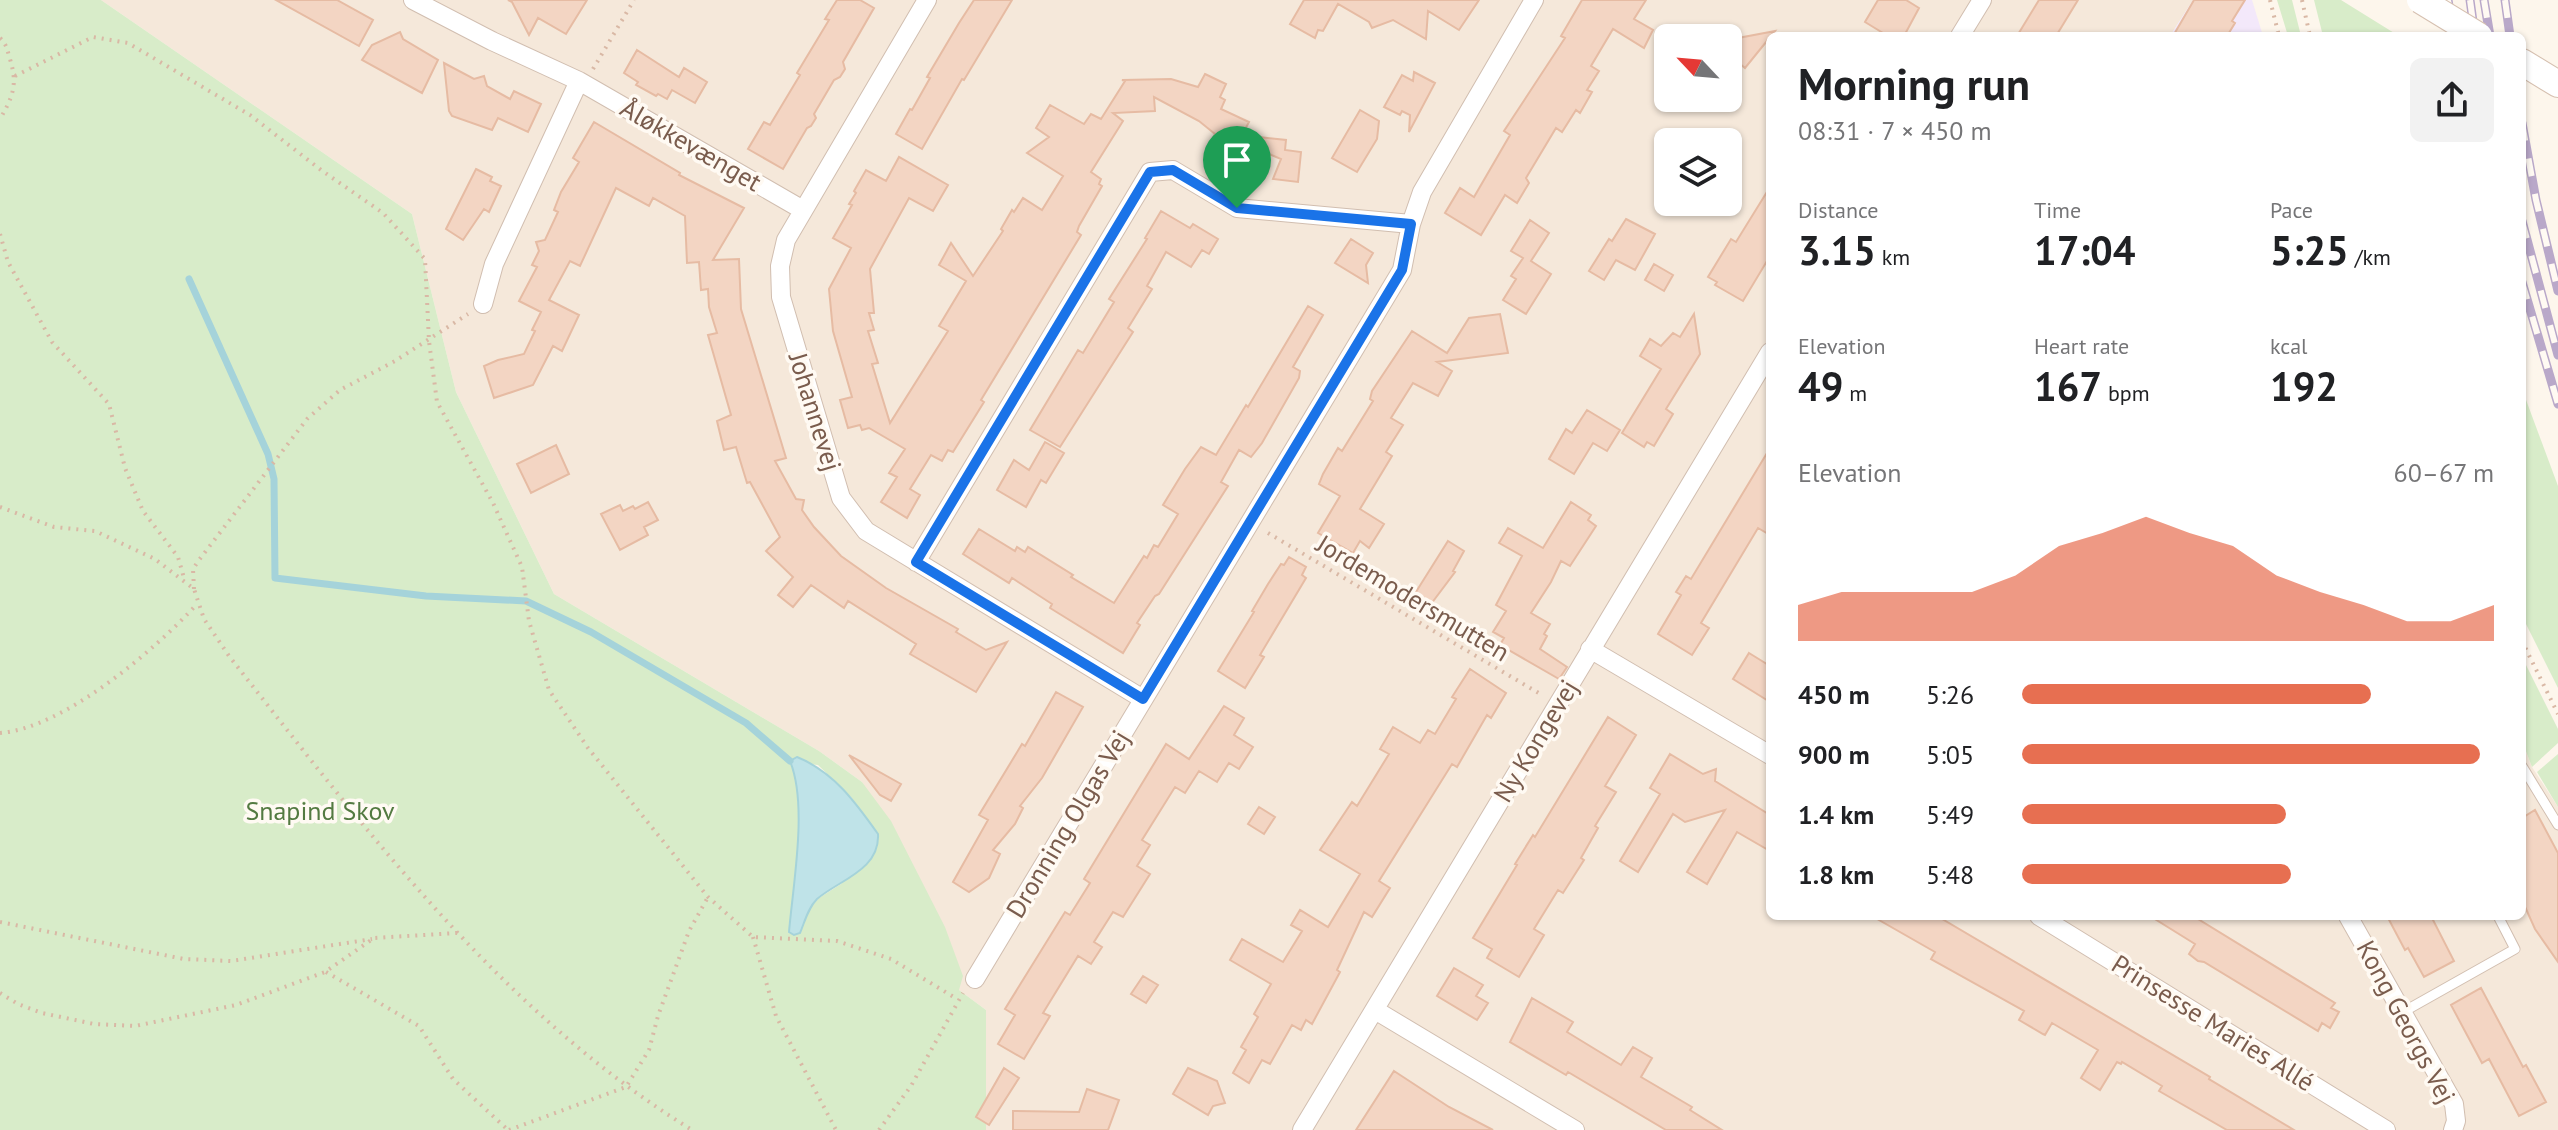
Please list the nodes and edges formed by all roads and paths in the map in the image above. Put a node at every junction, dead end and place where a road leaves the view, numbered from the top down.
1 (413, 0) edge
2 (634, 0) edge
3 (927, 0) edge
4 (1534, 0) edge
5 (1982, 0) edge
6 (2270, 0) edge
7 (2302, 0) edge
8 (2420, 0) edge
9 (1962, 32) edge
10 (2278, 32) edge
11 (2309, 32) edge
12 (2472, 32) edge
13 (0, 38) edge
14 (2526, 64) edge
15 (15, 76) junction
16 (579, 81) junction
17 (2558, 84) edge
18 (0, 119) edge
19 (803, 210) junction
20 (1411, 224) junction
21 (0, 234) edge
22 (483, 304) joint
23 (429, 341) junction
24 (1766, 359) edge
25 (0, 507) edge
26 (1250, 522) junction
27 (916, 562) junction
28 (184, 580) junction
29 (194, 589) junction
30 (197, 604) junction
31 (1590, 649) junction
32 (2526, 649) edge
33 (1143, 699) junction
34 (1558, 705) junction
35 (2558, 714) edge
36 (0, 733) edge
37 (1766, 753) edge
38 (2526, 773) edge
39 (2558, 825) edge
40 (708, 897) junction
41 (2045, 920) edge
42 (2350, 920) edge
43 (2500, 920) edge
44 (0, 922) edge
45 (457, 933) junction
46 (753, 937) junction
47 (374, 938) junction
48 (325, 972) junction
49 (975, 979) joint
50 (0, 993) edge
51 (957, 999) junction
52 (1375, 1010) junction
53 (2403, 1012) junction
54 (626, 1087) junction
55 (509, 1130) edge
56 (692, 1130) edge
57 (836, 1130) edge
58 (879, 1130) edge
59 (1302, 1130) edge
60 (1575, 1130) edge
61 (2386, 1130) edge
62 (2453, 1130) edge

1 - 16 street, Åløkkevænget
2 - 16 path
3 - 19 street, Johannevej
4 - 20 street, Dronning Olgas Vej
5 - 9 street
6 - 10 path
7 - 11 path
8 - 12 main road, bridge
13 - 15 path
14 - 17 main road
15 - 18 path
15 - 23 path
16 - 19 street, Åløkkevænget
16 - 22 street
19 - 27 street, Johannevej
20 - 26 street, Dronning Olgas Vej
20 - 27 street
21 - 28 path
22 - 23 path
23 - 29 path
23 - 40 path
24 - 31 street, Ny Kongevej
25 - 28 path
26 - 33 street, Dronning Olgas Vej
26 - 34 path, Jordemodersmutten
27 - 33 street, Johannevej
28 - 29 path
29 - 30 path
30 - 36 path
30 - 45 path
31 - 34 street, Ny Kongevej
31 - 37 street
32 - 35 path
33 - 49 street, Dronning Olgas Vej
34 - 52 street, Ny Kongevej
38 - 39 lane
40 - 46 path
40 - 54 path
41 - 61 street, Prinsesse Maries Allé
42 - 53 street, Kong Georgs Vej
43 - 53 lane
44 - 47 path
45 - 47 path
45 - 54 path
46 - 51 path
46 - 57 path
47 - 48 path
48 - 50 path
48 - 55 path
49 - 51 path
51 - 58 path
52 - 59 street, Ny Kongevej
52 - 60 street
53 - 62 street, Kong Georgs Vej
54 - 55 path
54 - 56 path

